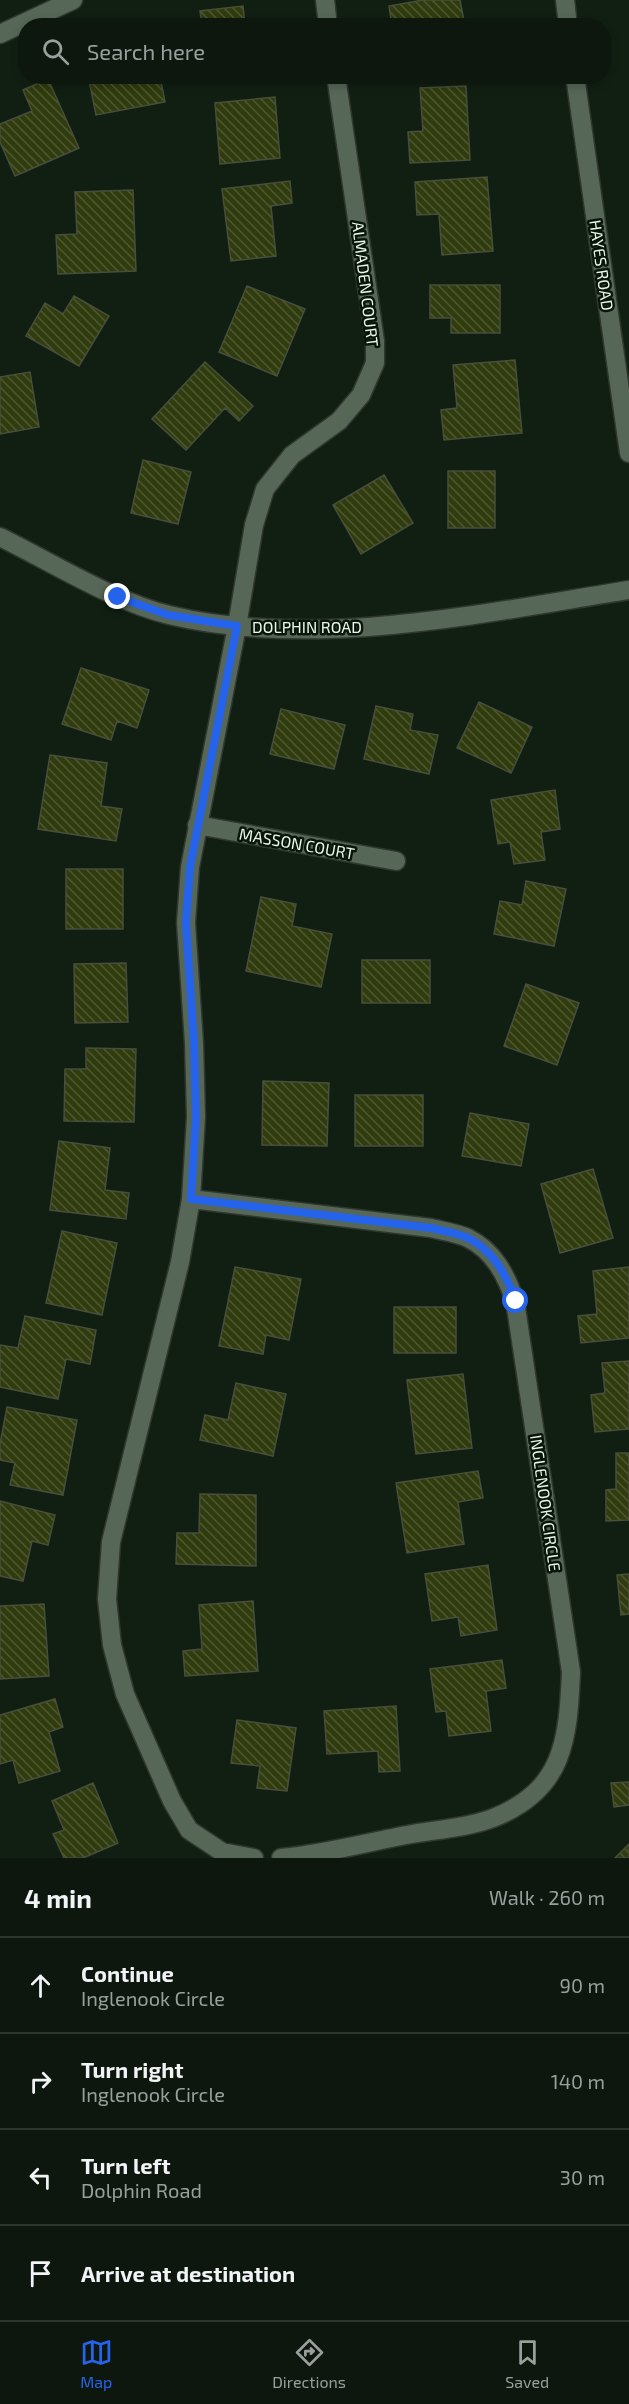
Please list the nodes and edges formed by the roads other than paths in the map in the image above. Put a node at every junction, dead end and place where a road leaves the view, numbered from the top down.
1 (73, 0) edge
2 (325, 0) edge
3 (565, 0) edge
4 (34, 18) edge
5 (327, 18) edge
6 (567, 18) edge
7 (18, 26) edge
8 (0, 34) edge
9 (337, 84) edge
10 (576, 84) edge
11 (629, 453) edge
12 (0, 537) edge
13 (629, 590) edge
14 (237, 626) junction
15 (197, 825) junction
16 (396, 861) dead end
17 (191, 1199) junction
18 (254, 1858) edge
19 (281, 1858) edge

1 - 4 street
2 - 5 street
3 - 6 street
7 - 8 street
9 - 14 street, ALMADEN COURT
10 - 11 street, HAYES ROAD
12 - 14 street, DOLPHIN ROAD
13 - 14 street, DOLPHIN ROAD
14 - 15 street
15 - 16 street, MASSON COURT
15 - 17 street
17 - 18 street
17 - 19 street, INGLENOOK CIRCLE

